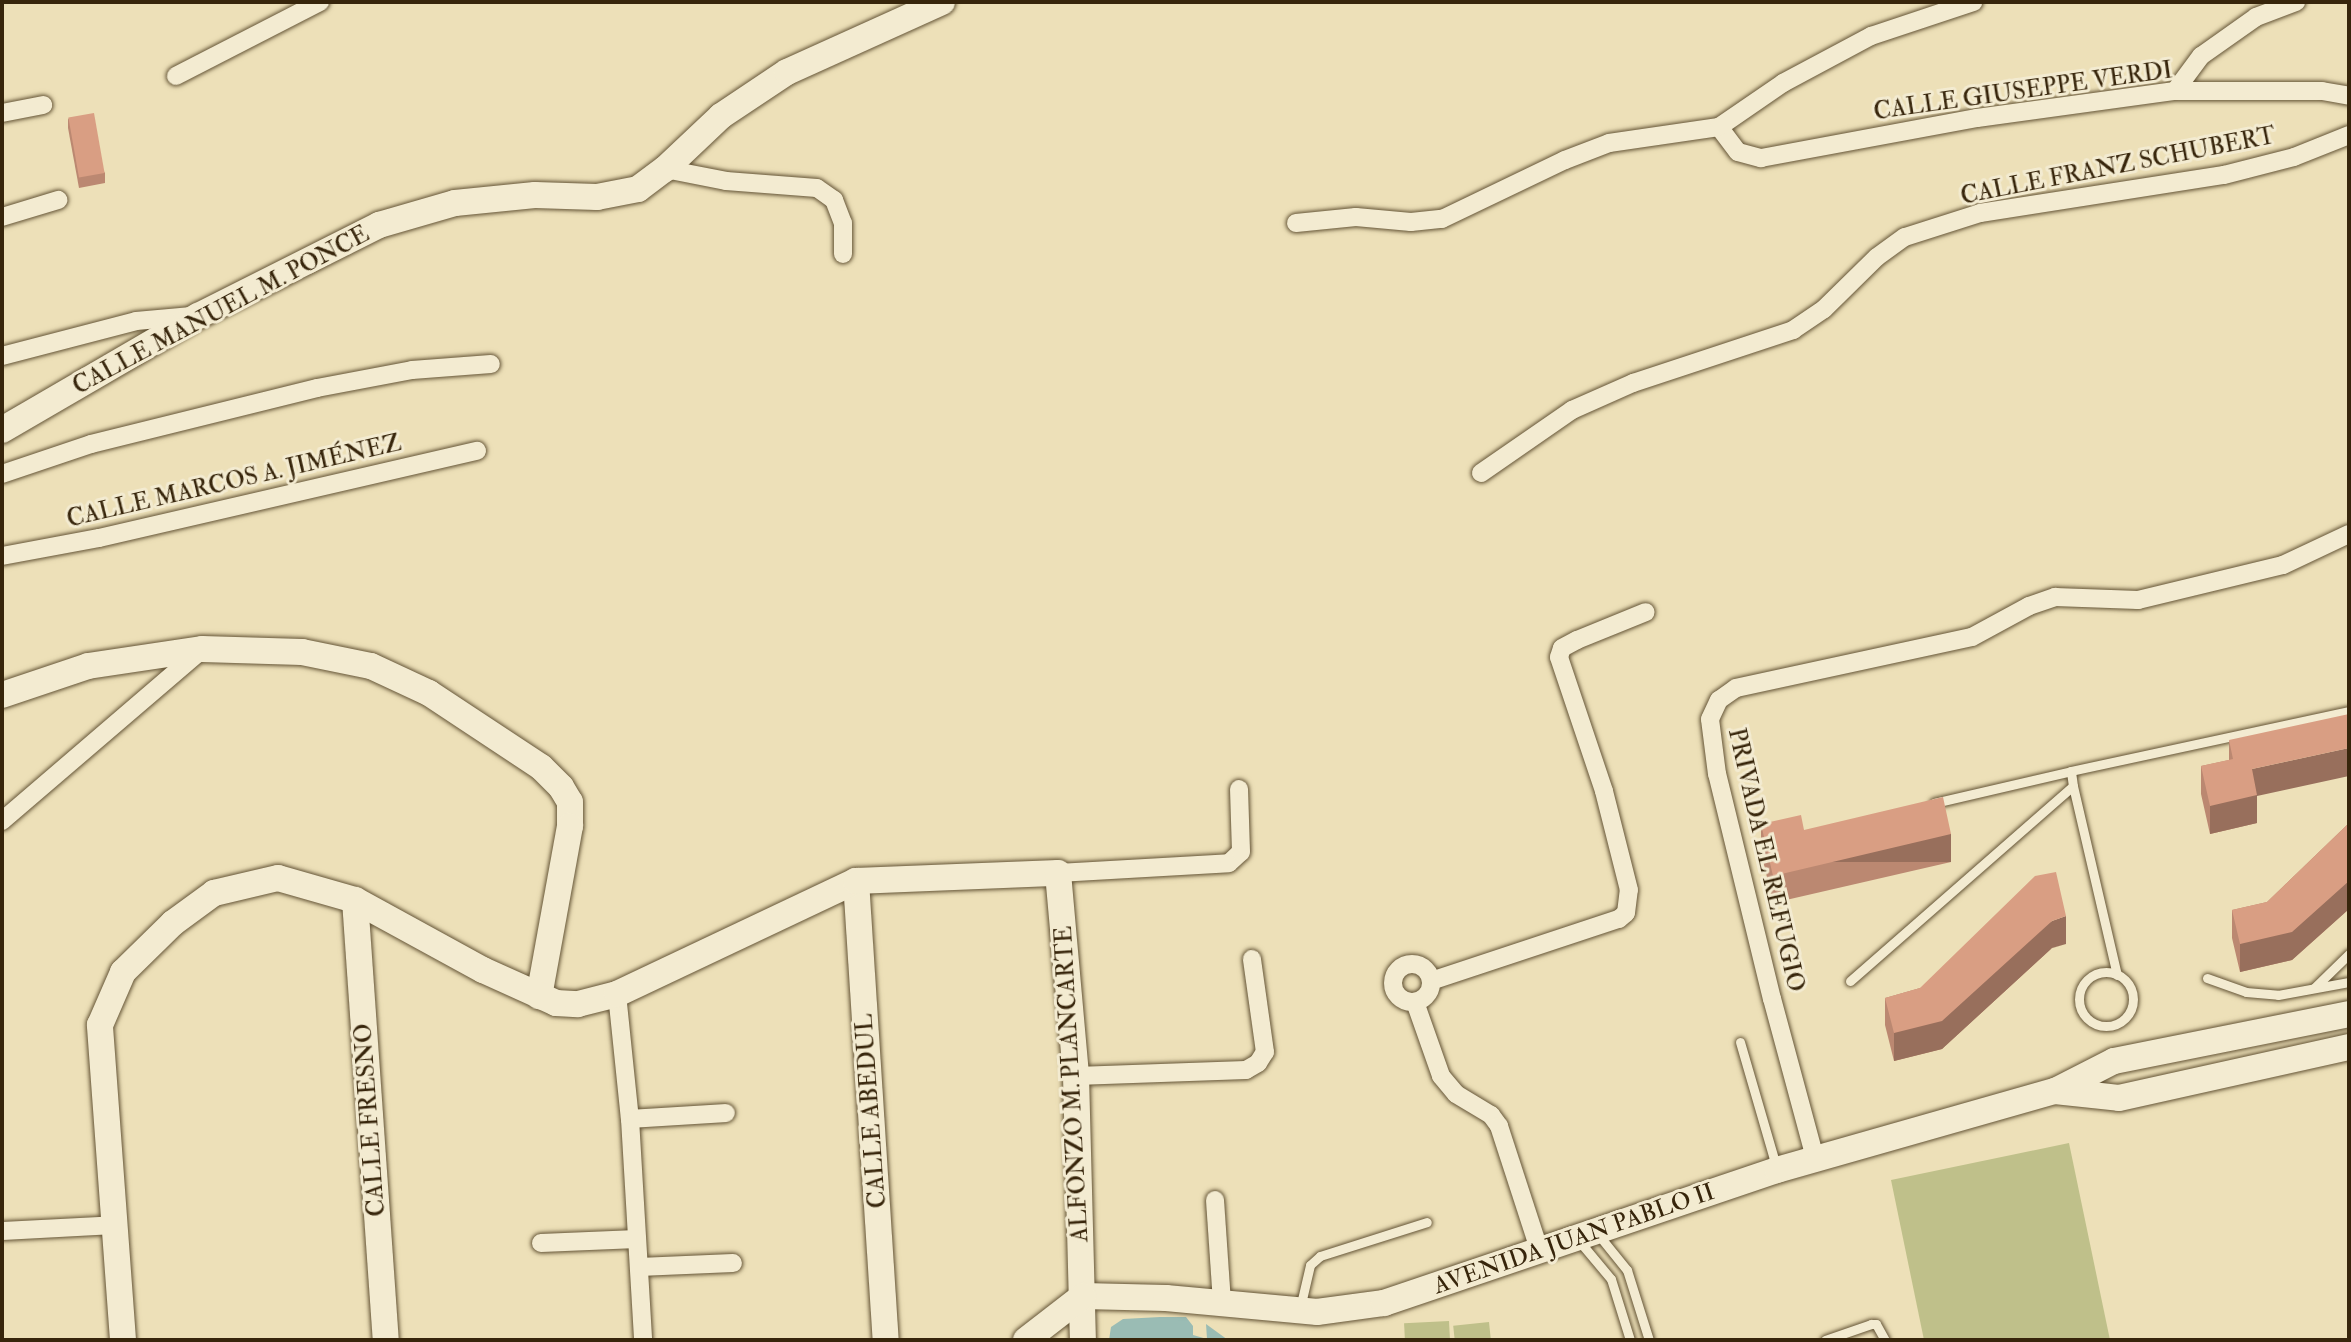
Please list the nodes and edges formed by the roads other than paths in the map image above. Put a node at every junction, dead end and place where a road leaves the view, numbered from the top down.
1 (320, 2) edge
2 (942, 2) edge
3 (1973, 2) edge
4 (2296, 2) edge
5 (176, 76) dead end
6 (2175, 91) junction
7 (2349, 96) edge
8 (43, 105) dead end
9 (2, 113) edge
10 (1719, 127) junction
11 (2349, 135) edge
12 (665, 169) junction
13 (58, 200) dead end
14 (2, 217) edge
15 (1296, 223) dead end
16 (843, 254) dead end
17 (198, 316) junction
18 (2, 356) edge
19 (491, 364) dead end
20 (2, 430) edge
21 (477, 451) dead end
22 (1481, 473) dead end
23 (2, 474) edge
24 (2349, 534) edge
25 (2, 556) edge
26 (1646, 612) dead end
27 (202, 649) junction
28 (2, 695) edge
29 (2349, 711) edge
30 (2071, 771) junction
31 (2073, 786) junction
32 (1239, 789) dead end
33 (1917, 807) edge
34 (2, 821) edge
35 (1058, 873) junction
36 (856, 881) junction
37 (355, 900) junction
38 (2349, 954) edge
39 (1252, 959) dead end
40 (2117, 975) junction
41 (2207, 978) dead end
42 (1431, 981) junction
43 (1850, 981) dead end
44 (2349, 982) edge
45 (2314, 988) junction
46 (617, 994) junction
47 (539, 996) junction
48 (1415, 1002) junction
49 (2349, 1014) edge
50 (1740, 1042) dead end
51 (2349, 1047) edge
52 (1076, 1076) junction
53 (2055, 1091) junction
54 (726, 1113) dead end
55 (630, 1119) junction
56 (1815, 1158) junction
57 (1777, 1170) junction
58 (1215, 1200) dead end
59 (1427, 1222) dead end
60 (115, 1225) junction
61 (2, 1231) edge
62 (1587, 1236) junction
63 (637, 1239) junction
64 (541, 1243) dead end
65 (1540, 1252) junction
66 (733, 1263) dead end
67 (639, 1267) junction
68 (1083, 1296) junction
69 (1222, 1304) junction
70 (1300, 1311) junction
71 (123, 1340) edge
72 (386, 1340) edge
73 (643, 1340) edge
74 (886, 1340) edge
75 (1026, 1340) edge
76 (1083, 1340) edge
77 (1630, 1340) edge
78 (1649, 1340) edge
79 (1825, 1340) edge
80 (1885, 1340) edge

1 - 5 street
2 - 12 street
3 - 10 street
4 - 6 street
6 - 7 street, CALLE GIUSEPPE VERDI
6 - 10 street, CALLE GIUSEPPE VERDI
8 - 9 street
10 - 15 street
11 - 22 street, CALLE FRANZ SCHUBERT
12 - 16 street
12 - 17 street, CALLE MANUEL M. PONCE
13 - 14 street
17 - 18 street
17 - 20 street, CALLE MANUEL M. PONCE
19 - 23 street
21 - 25 street, CALLE MARCOS A. JIMÉNEZ
24 - 56 street, PRIVADA EL REFUGIO
26 - 42 street
27 - 28 street
27 - 34 street
27 - 47 street
29 - 30 lane
30 - 31 lane
30 - 33 lane
31 - 40 lane
31 - 43 lane
32 - 35 street
35 - 36 street
35 - 52 street, ALFONZO M. PLANCARTE
36 - 46 street
36 - 74 street, CALLE ABEDUL
37 - 47 street
37 - 60 street
37 - 72 street, CALLE FRESNO
38 - 45 lane
39 - 52 street
40 - 40 lane
41 - 45 lane
42 - 48 street
42 - 48 street
44 - 45 lane
46 - 47 street
46 - 55 street
48 - 65 street
49 - 53 street, AVENIDA JUAN PABLO II
50 - 57 lane
51 - 53 street, AVENIDA JUAN PABLO II
52 - 68 street, ALFONZO M. PLANCARTE
53 - 56 street, AVENIDA JUAN PABLO II
54 - 55 street
55 - 63 street
56 - 57 street, AVENIDA JUAN PABLO II
57 - 62 street, AVENIDA JUAN PABLO II
58 - 69 street
59 - 70 lane
60 - 61 street
60 - 71 street
62 - 65 street, AVENIDA JUAN PABLO II
62 - 77 lane
62 - 78 lane
63 - 64 street
63 - 67 street
65 - 70 street, AVENIDA JUAN PABLO II
66 - 67 street
67 - 73 street
68 - 69 street, AVENIDA JUAN PABLO II
68 - 75 street
68 - 76 street, ALFONZO M. PLANCARTE
69 - 70 street, AVENIDA JUAN PABLO II
79 - 80 lane

